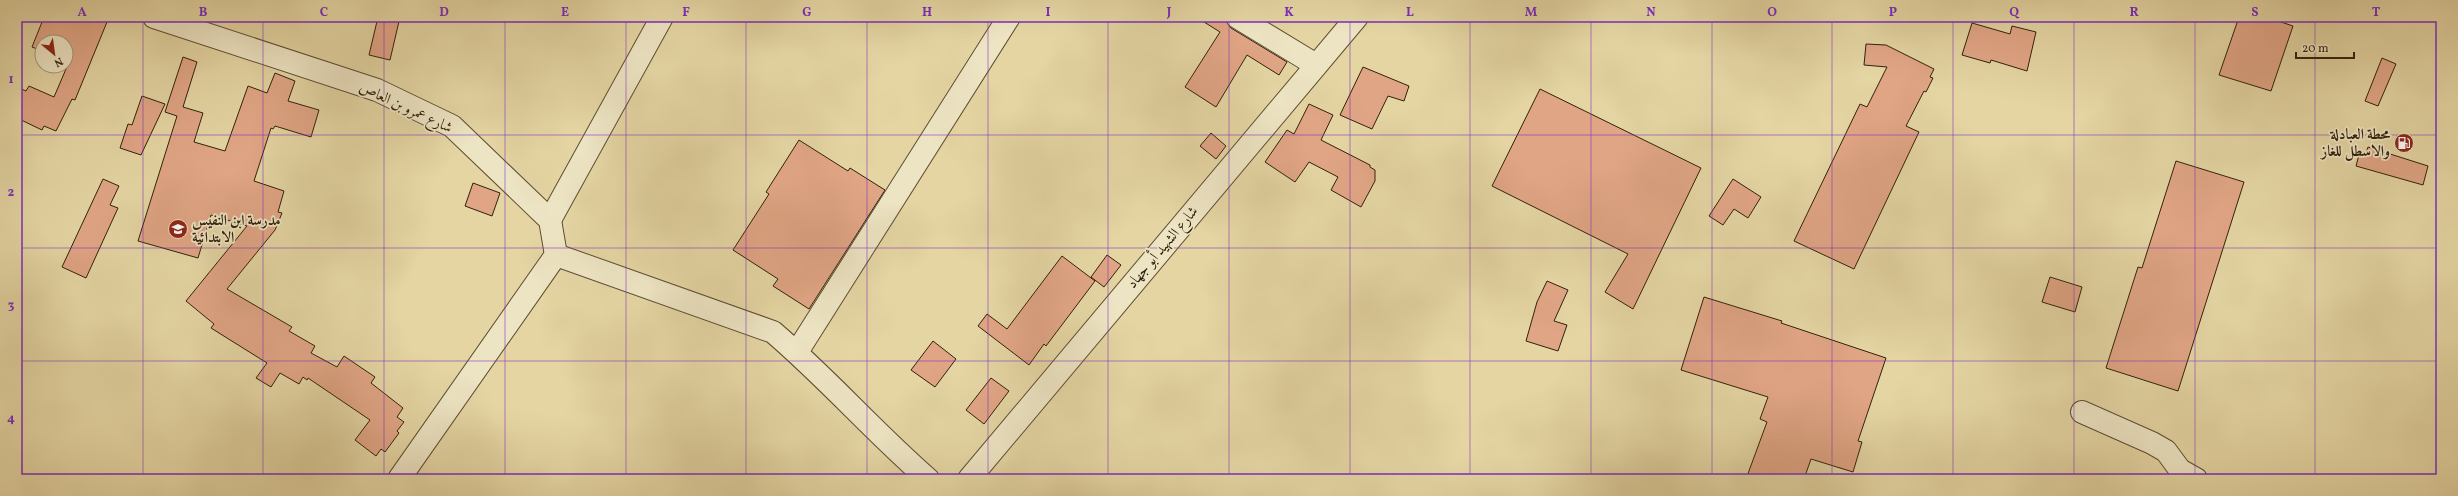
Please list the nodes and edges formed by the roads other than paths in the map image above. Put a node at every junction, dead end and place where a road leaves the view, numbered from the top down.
1 (154, 17) edge
2 (662, 17) edge
3 (1009, 17) edge
4 (1237, 17) edge
5 (1357, 17) edge
6 (1316, 65) junction
7 (550, 220) junction
8 (556, 255) junction
9 (797, 352) junction
10 (2082, 412) dead end
11 (399, 479) edge
12 (928, 479) edge
13 (969, 479) edge
14 (2196, 479) edge

1 - 7 street, شارع عمرو بن العاص
2 - 7 street
3 - 9 street
4 - 6 street
5 - 6 street, شارع الشهيد أبو جهاد
6 - 13 street, شارع الشهيد أبو جهاد
7 - 8 street
8 - 9 street
8 - 11 street
9 - 12 street
10 - 14 street

